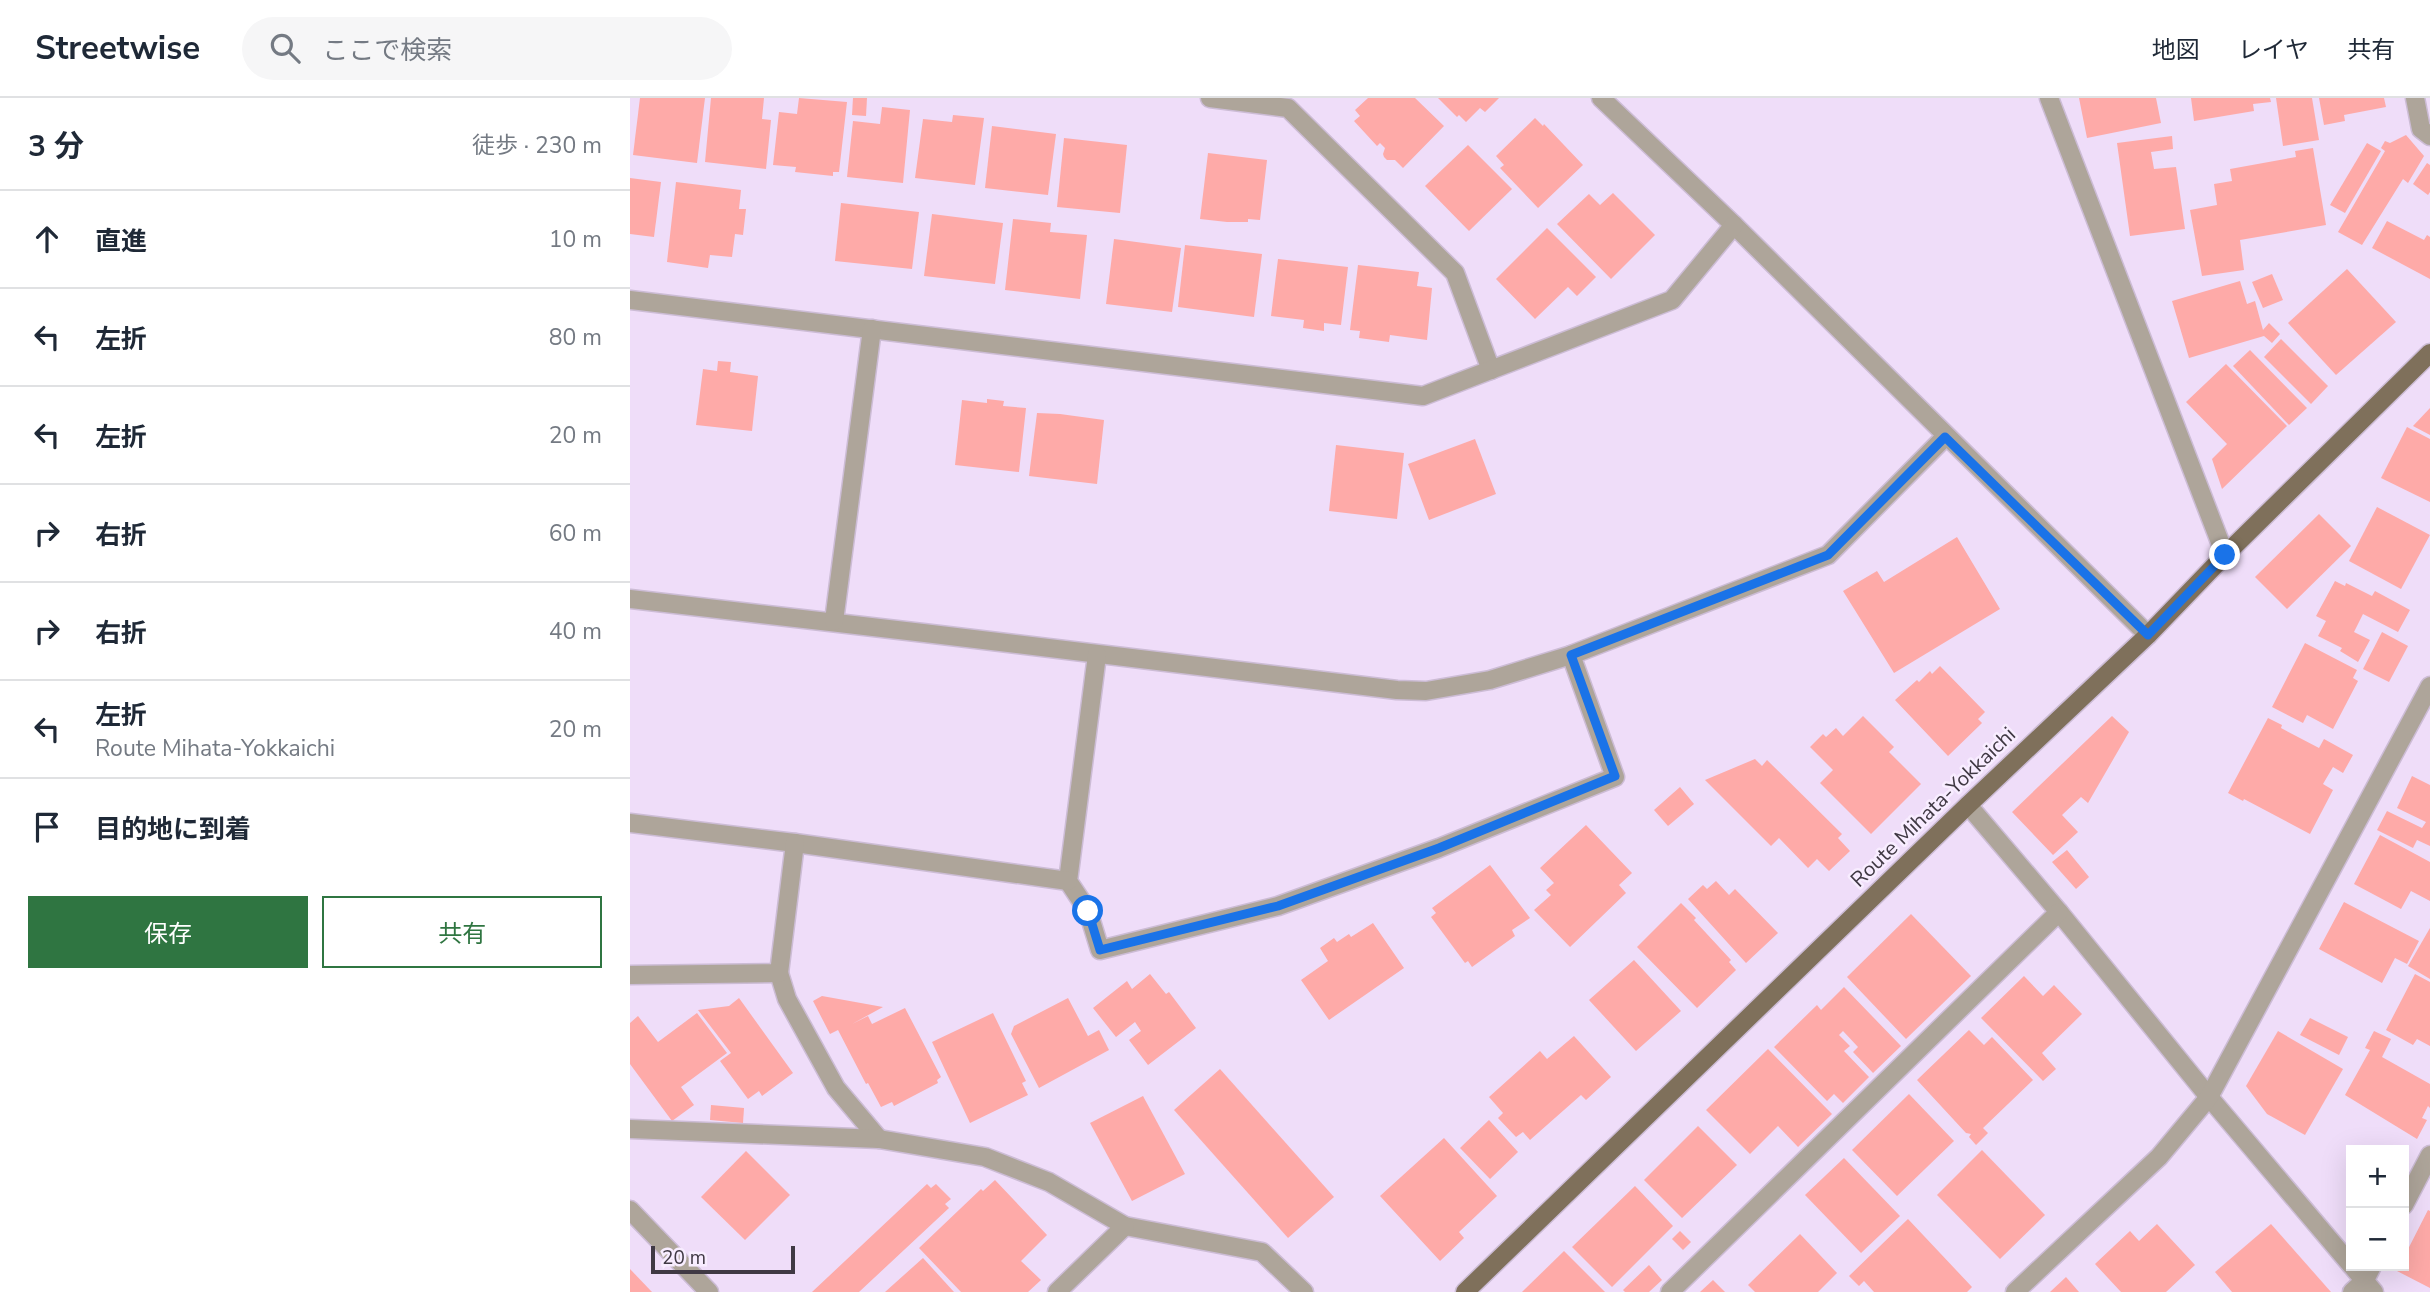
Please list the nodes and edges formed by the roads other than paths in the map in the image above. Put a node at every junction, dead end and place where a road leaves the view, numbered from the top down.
1 (1210, 98) edge
2 (1601, 98) edge
3 (2049, 98) edge
4 (2415, 98) edge
5 (2430, 135) edge
6 (1734, 225) junction
7 (630, 300) edge
8 (872, 329) junction
9 (2430, 353) edge
10 (1492, 370) junction
11 (1945, 437) junction
12 (2225, 555) junction
13 (630, 599) edge
14 (834, 621) junction
15 (2148, 635) junction
16 (1097, 655) junction
17 (1571, 655) junction
18 (2430, 686) edge
19 (1968, 805) junction
20 (630, 823) edge
21 (795, 843) junction
22 (1068, 881) junction
23 (2059, 912) junction
24 (779, 972) junction
25 (630, 975) edge
26 (2209, 1097) junction
27 (630, 1129) edge
28 (879, 1139) junction
29 (2430, 1155) edge
30 (2409, 1195) edge
31 (630, 1210) edge
32 (1125, 1226) junction
33 (2346, 1258) edge
34 (709, 1292) edge
35 (1057, 1292) edge
36 (1304, 1292) edge
37 (1465, 1292) edge
38 (1670, 1292) edge
39 (2015, 1292) edge

1 - 10 street
2 - 6 street
3 - 12 street
4 - 5 street
6 - 10 street
6 - 11 street
7 - 8 street
8 - 10 street
8 - 14 street
9 - 12 main road, Route Mihata-Yokkaichi
11 - 15 street
11 - 17 street
12 - 15 main road, Route Mihata-Yokkaichi
13 - 14 street
14 - 16 street
15 - 19 main road, Route Mihata-Yokkaichi
16 - 17 street
16 - 22 street
17 - 22 street
18 - 26 street
19 - 23 street
19 - 37 main road, Route Mihata-Yokkaichi
20 - 21 street
21 - 22 street
21 - 24 street
23 - 26 street
23 - 38 street
24 - 25 street
24 - 28 street
26 - 33 street
26 - 39 street
27 - 28 street
28 - 32 street
29 - 30 street
31 - 34 street
32 - 35 street
32 - 36 street

